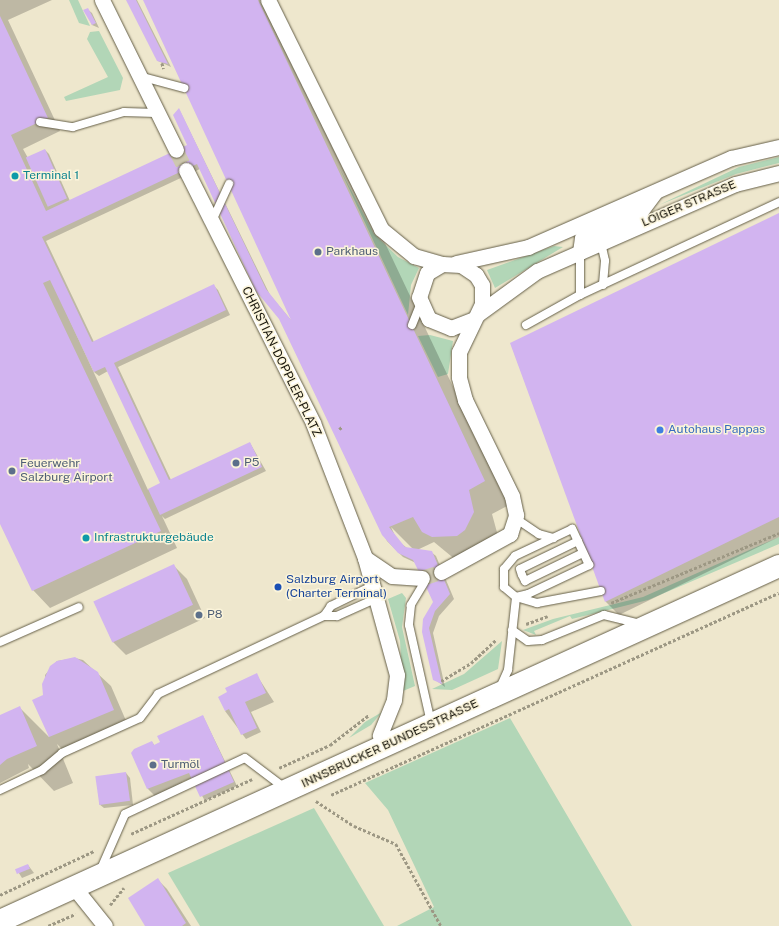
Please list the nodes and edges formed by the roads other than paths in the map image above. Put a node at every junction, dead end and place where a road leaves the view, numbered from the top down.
1 (102, 0) edge
2 (268, 0) edge
3 (139, 76) junction
4 (184, 88) dead end
5 (156, 113) junction
6 (40, 122) dead end
7 (779, 147) edge
8 (176, 150) tunnel mouth
9 (186, 170) tunnel mouth
10 (779, 173) edge
11 (229, 184) dead end
12 (656, 191) junction
13 (779, 202) edge
14 (212, 221) junction
15 (582, 223) junction
16 (598, 237) junction
17 (580, 252) junction
18 (449, 264) junction
19 (603, 285) junction
20 (580, 295) junction
21 (420, 305) junction
22 (475, 317) junction
23 (412, 325) dead end
24 (526, 325) dead end
25 (515, 518) junction
26 (554, 538) junction
27 (578, 541) junction
28 (583, 553) junction
29 (365, 558) junction
30 (779, 566) edge
31 (440, 572) tunnel mouth
32 (423, 581) joint
33 (601, 591) dead end
34 (373, 593) junction
35 (516, 597) junction
36 (79, 607) dead end
37 (324, 616) junction
38 (646, 626) junction
39 (512, 630) junction
40 (0, 642) edge
41 (494, 695) junction
42 (432, 724) junction
43 (375, 744) junction
44 (0, 790) edge
45 (288, 791) junction
46 (98, 875) junction
47 (73, 886) junction
48 (0, 921) edge
49 (105, 926) edge

1 - 3 street
2 - 18 street
3 - 4 lane
3 - 5 street
5 - 6 lane
5 - 8 street
7 - 12 street, LOIGER STRASSE
9 - 14 street, CHRISTIAN-DOPPLER-PLATZ
10 - 16 street, LOIGER STRASSE
11 - 14 lane
12 - 15 street, LOIGER STRASSE
12 - 16 street, LOIGER STRASSE
13 - 19 lane
14 - 29 street, CHRISTIAN-DOPPLER-PLATZ
15 - 16 street
15 - 18 street, LOIGER STRASSE
16 - 17 street, LOIGER STRASSE
16 - 19 lane
17 - 20 lane
17 - 22 street, LOIGER STRASSE
18 - 21 street
18 - 22 street
19 - 20 lane
20 - 24 lane
21 - 22 street
21 - 23 lane
22 - 25 street
25 - 26 lane
25 - 31 street
26 - 27 lane
26 - 35 lane
27 - 28 lane
27 - 28 lane
28 - 35 lane
29 - 32 street
29 - 34 street, CHRISTIAN-DOPPLER-PLATZ
30 - 38 main road, INNSBRUCKER BUNDESSTRASSE
32 - 42 lane
33 - 35 lane
34 - 37 lane
34 - 37 lane
34 - 43 street, CHRISTIAN-DOPPLER-PLATZ
35 - 39 lane
36 - 40 lane
37 - 44 lane
38 - 39 lane
38 - 41 main road, INNSBRUCKER BUNDESSTRASSE
39 - 41 lane
41 - 42 main road, INNSBRUCKER BUNDESSTRASSE
42 - 43 main road, INNSBRUCKER BUNDESSTRASSE
43 - 45 main road, INNSBRUCKER BUNDESSTRASSE
45 - 46 main road, INNSBRUCKER BUNDESSTRASSE
45 - 46 lane
46 - 47 main road, INNSBRUCKER BUNDESSTRASSE
47 - 48 main road, INNSBRUCKER BUNDESSTRASSE
47 - 49 street

